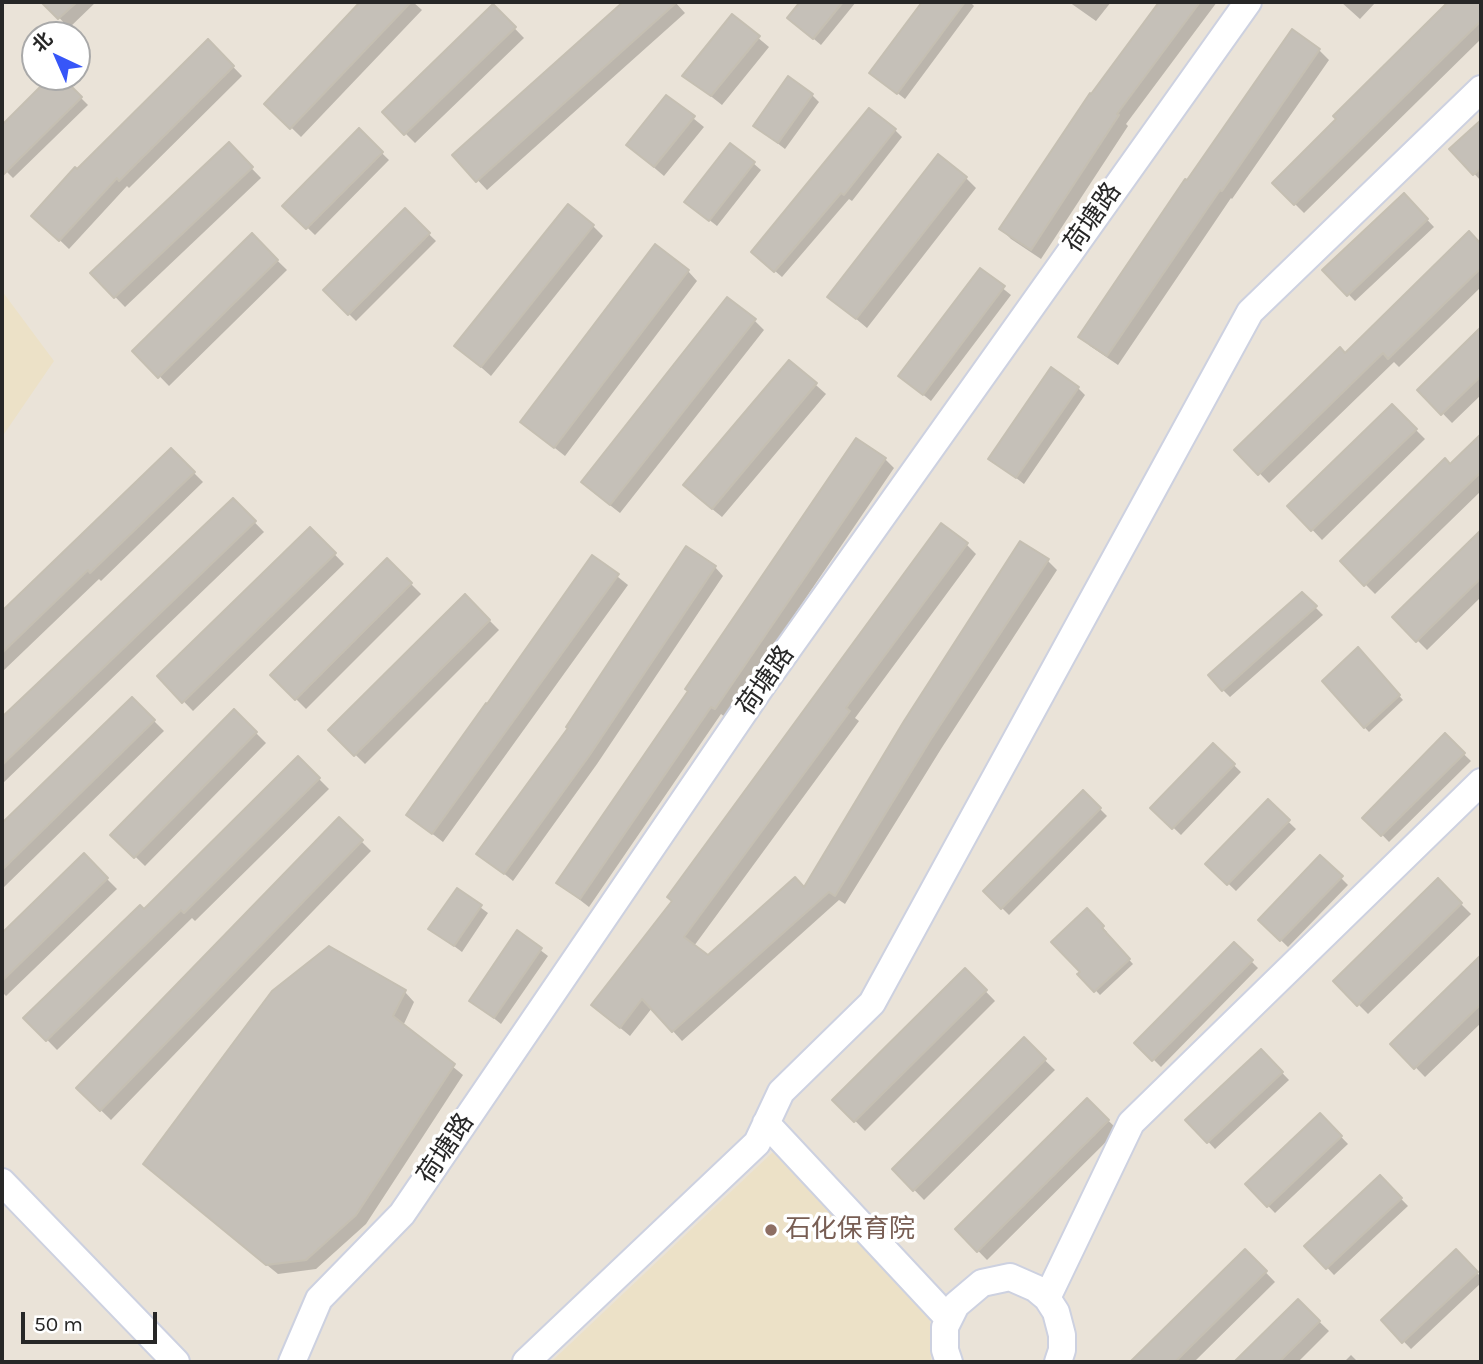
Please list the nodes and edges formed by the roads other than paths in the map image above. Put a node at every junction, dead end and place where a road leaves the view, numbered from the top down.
1 (1248, 2) edge
2 (1481, 89) edge
3 (1481, 782) edge
4 (766, 1123) junction
5 (2, 1182) edge
6 (1047, 1298) junction
7 (948, 1318) junction
8 (176, 1362) edge
9 (292, 1362) edge
10 (526, 1362) edge
11 (949, 1362) edge
12 (1058, 1362) edge

1 - 9 street, 荷塘路
2 - 4 street
3 - 6 street
4 - 7 street
4 - 10 street
5 - 8 street
6 - 7 street
6 - 12 street
7 - 11 street

